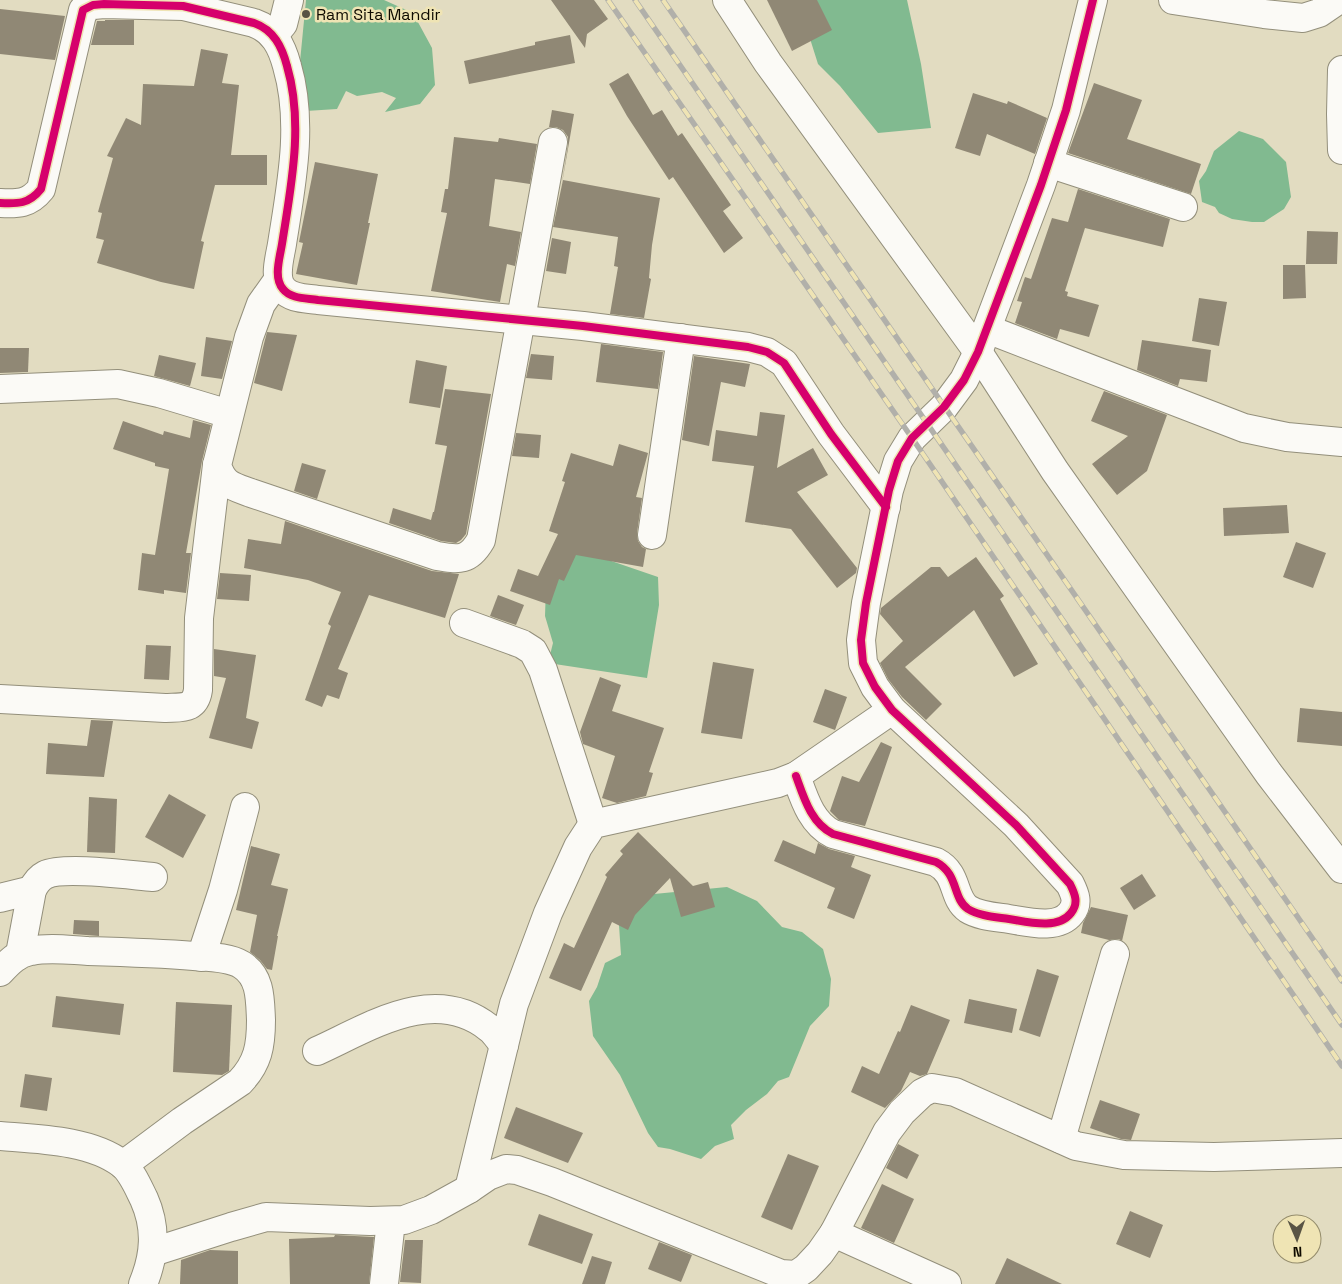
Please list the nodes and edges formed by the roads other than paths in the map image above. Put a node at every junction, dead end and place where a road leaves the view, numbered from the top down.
1 (289, 0) edge
2 (726, 0) edge
3 (1093, 0) edge
4 (1173, 0) edge
5 (1338, 0) edge
6 (82, 5) edge
7 (273, 36) junction
8 (1342, 70) edge
9 (553, 142) dead end
10 (1342, 150) edge
11 (1048, 163) junction
12 (0, 203) edge
13 (1183, 207) dead end
14 (278, 280) junction
15 (520, 319) junction
16 (681, 338) junction
17 (983, 340) junction
18 (0, 389) edge
19 (229, 414) junction
20 (1342, 442) edge
21 (217, 465) junction
22 (886, 507) junction
23 (652, 535) dead end
24 (464, 623) dead end
25 (0, 699) edge
26 (892, 710) junction
27 (796, 776) junction
28 (245, 807) dead end
29 (593, 824) junction
30 (1342, 869) edge
31 (153, 877) dead end
32 (32, 890) junction
33 (0, 898) edge
34 (20, 954) junction
35 (1115, 954) dead end
36 (201, 956) junction
37 (0, 972) edge
38 (504, 1045) junction
39 (317, 1051) dead end
40 (0, 1136) edge
41 (1061, 1139) junction
42 (1342, 1153) edge
43 (123, 1165) junction
44 (469, 1189) junction
45 (392, 1222) junction
46 (834, 1233) junction
47 (153, 1252) junction
48 (760, 1275) edge
49 (143, 1284) edge
50 (384, 1284) edge
51 (946, 1284) edge

1 - 7 street
2 - 17 street
3 - 11 street
4 - 5 street
6 - 7 street
6 - 12 street
7 - 14 street
8 - 10 street
9 - 15 street
11 - 13 street
11 - 17 street
14 - 15 street
14 - 19 street
15 - 16 street
15 - 21 street
16 - 22 street
16 - 23 street
17 - 20 street
17 - 22 street
17 - 30 street
18 - 19 street
19 - 21 street
21 - 25 street
22 - 26 street
24 - 29 street
26 - 27 street
26 - 27 street
27 - 29 street
28 - 36 street
29 - 38 street
31 - 32 street
32 - 33 street
32 - 34 street
34 - 36 street
34 - 37 street
35 - 41 street
36 - 43 street
38 - 39 street
38 - 44 street
40 - 43 street
41 - 42 street
41 - 46 street
43 - 47 street
44 - 45 street
44 - 48 street
45 - 47 street
45 - 50 street
46 - 48 street
46 - 51 street
47 - 49 street

